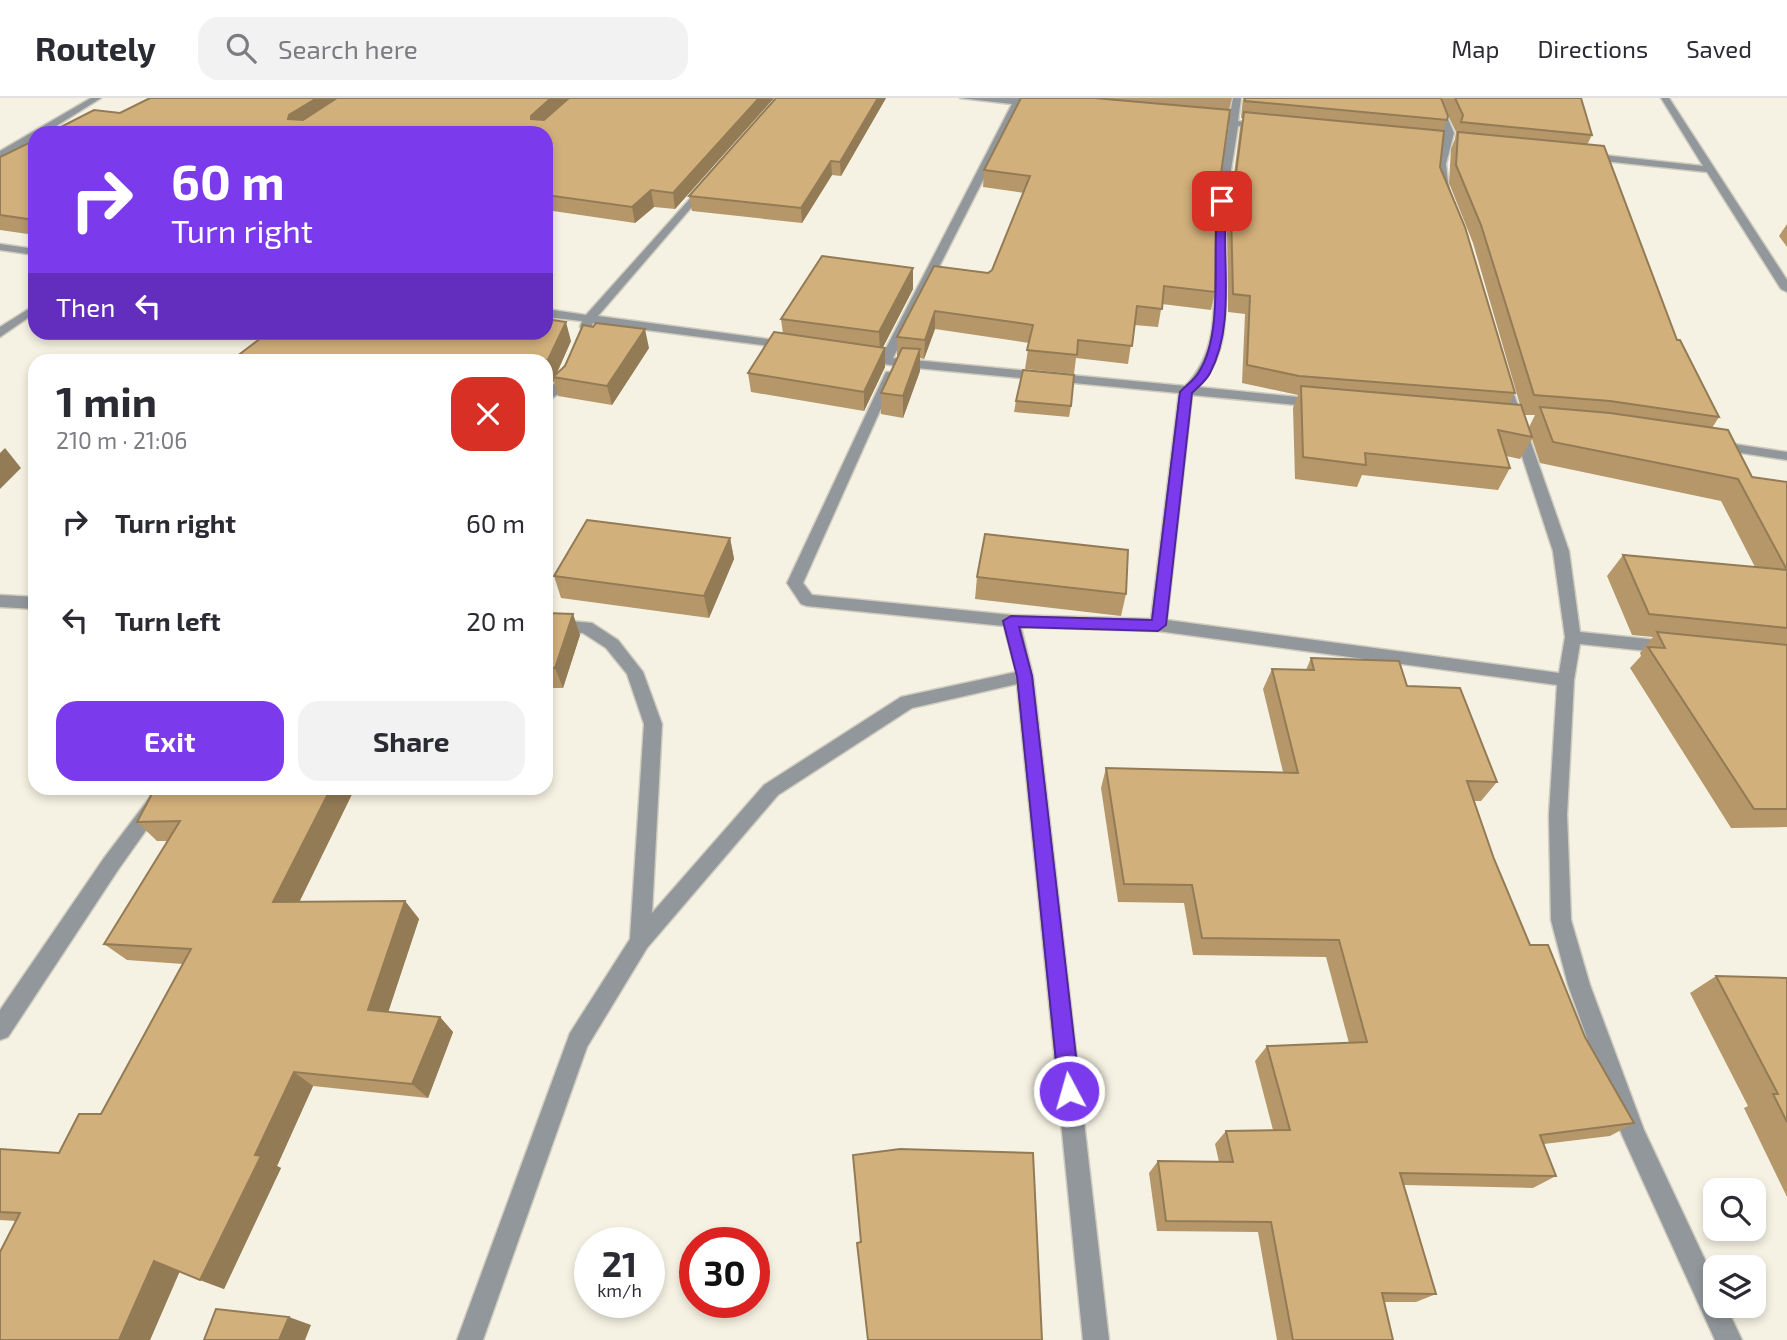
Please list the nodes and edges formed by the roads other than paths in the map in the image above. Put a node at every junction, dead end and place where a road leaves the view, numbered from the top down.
1 (97, 98) edge
2 (964, 98) edge
3 (1237, 98) edge
4 (1435, 98) edge
5 (1665, 98) edge
6 (1018, 100) edge
7 (1045, 104) edge
8 (1192, 118) edge
9 (1233, 123) junction
10 (50, 126) edge
11 (1272, 127) edge
12 (28, 139) edge
13 (0, 155) edge
14 (1570, 155) edge
15 (1708, 169) junction
16 (717, 172) edge
17 (1450, 204) edge
18 (0, 247) edge
19 (28, 251) edge
20 (1787, 289) edge
21 (28, 313) edge
22 (553, 314) edge
23 (589, 319) junction
24 (0, 333) edge
25 (805, 348) edge
26 (845, 354) edge
27 (1497, 359) edge
28 (891, 361) junction
29 (553, 392) edge
30 (1186, 392) junction
31 (1337, 405) edge
32 (1703, 443) edge
33 (1787, 456) edge
34 (28, 598) edge
35 (0, 601) edge
36 (1011, 621) junction
37 (553, 625) edge
38 (1158, 625) junction
39 (1573, 637) junction
40 (1680, 649) edge
41 (1024, 676) junction
42 (1566, 680) junction
43 (162, 795) edge
44 (640, 941) junction
45 (0, 1029) edge
46 (470, 1340) edge
47 (1096, 1340) edge
48 (1729, 1340) edge

1 - 10 street
2 - 6 street
3 - 9 street
4 - 17 street
5 - 15 street
6 - 7 street
6 - 28 street
8 - 9 street
9 - 11 street
9 - 30 street
12 - 13 street
14 - 15 street
15 - 20 street
16 - 23 street
18 - 19 street
21 - 24 street
22 - 23 street
23 - 25 street
23 - 29 street
26 - 28 street
27 - 39 street
28 - 30 street
28 - 36 street
30 - 31 street
30 - 38 street
32 - 33 street
34 - 35 street
36 - 38 street
36 - 41 street
37 - 44 street
38 - 42 street
39 - 40 street
39 - 42 street
41 - 44 street
41 - 47 street
42 - 48 street
43 - 45 street
44 - 46 street

